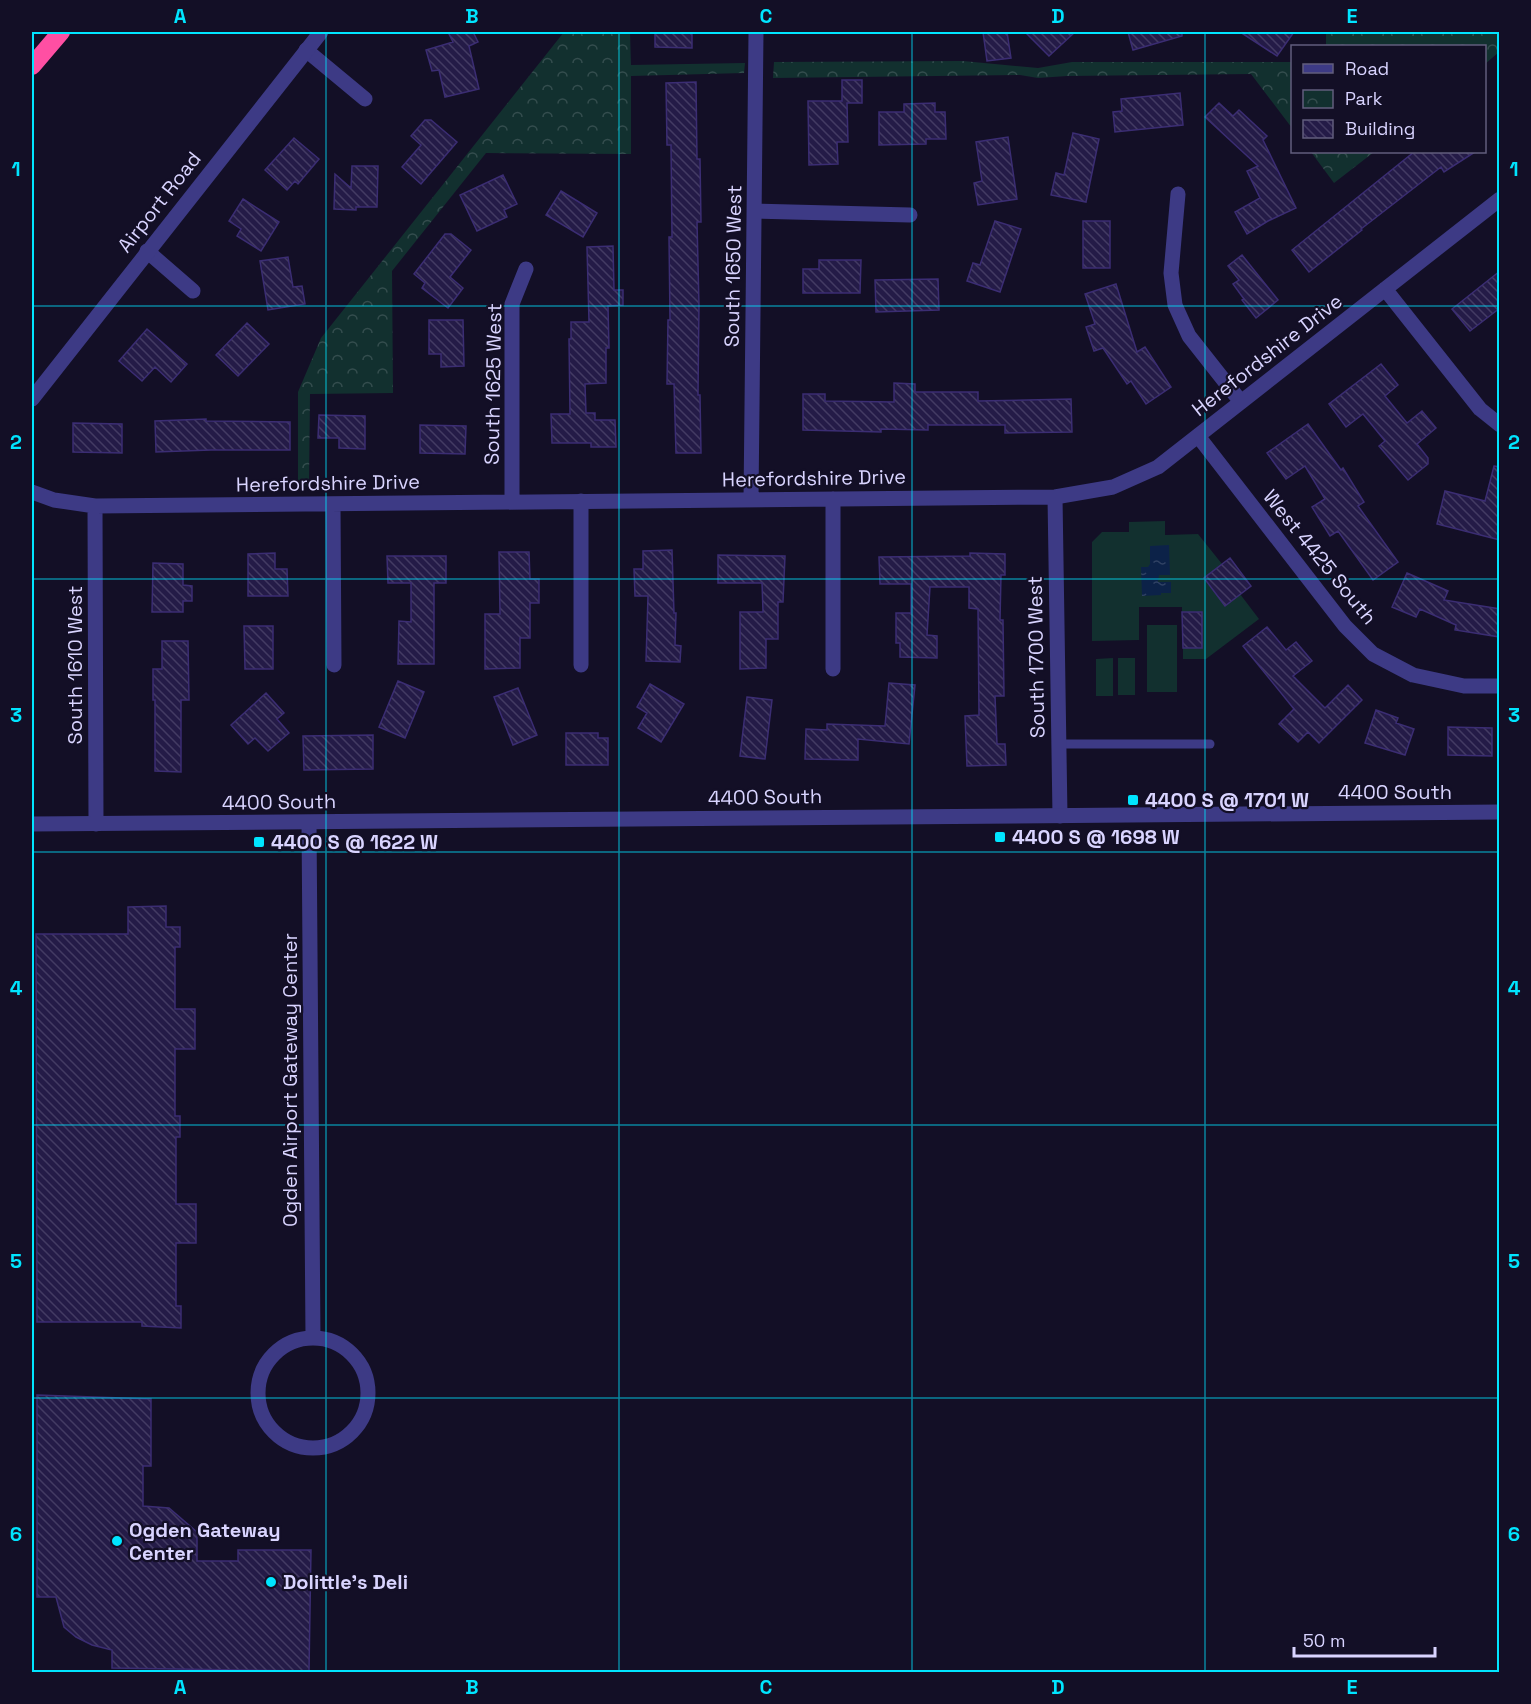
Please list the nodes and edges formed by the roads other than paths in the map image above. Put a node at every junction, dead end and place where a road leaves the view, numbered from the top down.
1 (61, 32) edge
2 (321, 32) edge
3 (756, 32) edge
4 (306, 50) junction
5 (32, 66) edge
6 (365, 99) dead end
7 (1178, 194) dead end
8 (1500, 198) edge
9 (755, 211) junction
10 (910, 215) dead end
11 (147, 251) junction
12 (526, 269) dead end
13 (1384, 289) junction
14 (193, 291) dead end
15 (32, 399) edge
16 (1241, 402) junction
17 (1500, 425) edge
18 (1198, 436) junction
19 (32, 492) edge
20 (1055, 497) junction
21 (833, 499) junction
22 (751, 500) junction
23 (581, 501) junction
24 (512, 502) junction
25 (333, 504) junction
26 (95, 506) junction
27 (334, 665) dead end
28 (581, 665) dead end
29 (832, 669) dead end
30 (1500, 686) edge
31 (1059, 744) junction
32 (1210, 744) dead end
33 (1500, 812) edge
34 (1060, 816) junction
35 (309, 823) junction
36 (96, 824) junction
37 (32, 825) edge
38 (313, 1338) junction

1 - 5 highway
2 - 4 street, Airport Road
3 - 9 street, South 1650 West
4 - 6 street
4 - 11 street, Airport Road
7 - 16 street
8 - 13 street, Herefordshire Drive
9 - 10 street
9 - 22 street, South 1650 West
11 - 14 street
11 - 15 street, Airport Road
12 - 24 street, South 1625 West
13 - 16 street, Herefordshire Drive
13 - 17 street
16 - 18 street, Herefordshire Drive
18 - 20 street, Herefordshire Drive
18 - 30 street, West 4425 South
19 - 26 street, Herefordshire Drive
20 - 21 street, Herefordshire Drive
20 - 31 street, South 1700 West
21 - 22 street, Herefordshire Drive
21 - 29 street
22 - 23 street, Herefordshire Drive
23 - 24 street, Herefordshire Drive
23 - 28 street
24 - 25 street, Herefordshire Drive
25 - 26 street, Herefordshire Drive
25 - 27 street
26 - 36 street, South 1610 West
31 - 32 lane
31 - 34 street, South 1700 West
33 - 34 street, 4400 South
34 - 35 street, 4400 South
35 - 36 street, 4400 South
35 - 38 street, Ogden Airport Gateway Center
36 - 37 street, 4400 South
38 - 38 street

